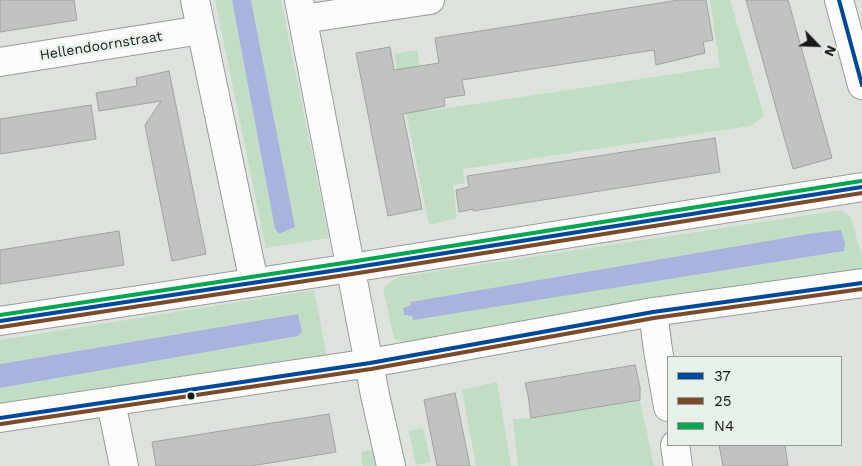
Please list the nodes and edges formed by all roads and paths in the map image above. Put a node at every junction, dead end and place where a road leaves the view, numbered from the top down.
1 (195, 0) edge
2 (430, 0) edge
3 (838, 0) edge
4 (301, 9) edge
5 (201, 30) junction
6 (0, 62) edge
7 (862, 85) edge
8 (862, 188) edge
9 (351, 268) junction
10 (254, 282) junction
11 (862, 283) edge
12 (653, 312) junction
13 (0, 321) edge
14 (370, 363) junction
15 (667, 401) edge
16 (110, 402) junction
17 (0, 418) edge
18 (675, 446) edge
19 (124, 466) edge
20 (391, 466) edge
21 (678, 466) edge

1 - 5 street
2 - 4 street
3 - 7 street
4 - 9 street
5 - 6 street, Hellendoornstraat
5 - 10 street
8 - 9 street
9 - 10 street
9 - 14 street
10 - 13 street
11 - 12 street
12 - 14 street
12 - 15 street
14 - 16 street
14 - 20 street
16 - 17 street
16 - 19 street
18 - 21 street

